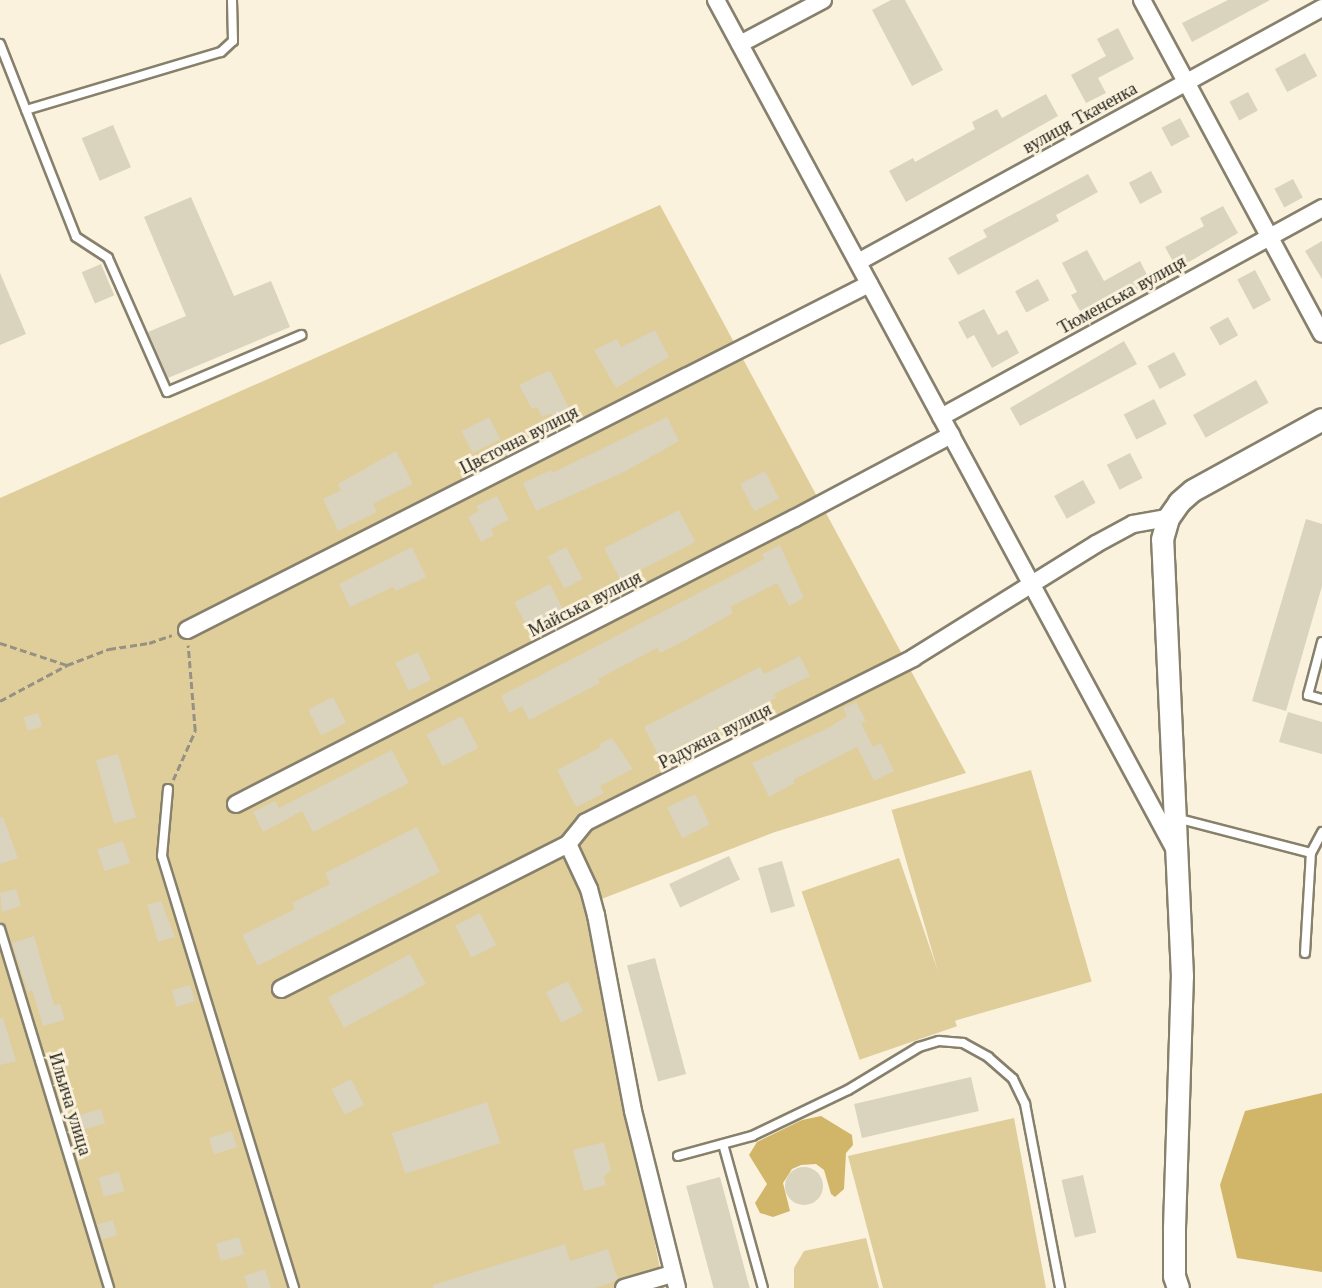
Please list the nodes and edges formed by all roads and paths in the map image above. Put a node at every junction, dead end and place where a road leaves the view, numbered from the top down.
1 (232, 0) edge
2 (716, 0) edge
3 (823, 0) edge
4 (1142, 0) edge
5 (1322, 8) edge
6 (0, 44) edge
7 (740, 44) junction
8 (1184, 83) junction
9 (26, 110) junction
10 (1322, 208) edge
11 (1267, 237) junction
12 (858, 262) junction
13 (869, 284) junction
14 (1322, 334) edge
15 (301, 335) dead end
16 (941, 417) junction
17 (1322, 419) edge
18 (951, 435) junction
19 (1168, 518) junction
20 (1031, 583) junction
21 (187, 630) junction
22 (1322, 642) edge
23 (0, 643) edge
24 (67, 665) junction
25 (1322, 699) edge
26 (0, 701) edge
27 (168, 789) joint
28 (236, 804) dead end
29 (1176, 818) junction
30 (1322, 832) edge
31 (568, 844) junction
32 (1311, 853) junction
33 (1178, 855) junction
34 (0, 929) edge
35 (1305, 953) dead end
36 (281, 989) dead end
37 (723, 1144) junction
38 (678, 1156) dead end
39 (675, 1281) edge
40 (109, 1288) edge
41 (294, 1288) edge
42 (624, 1288) edge
43 (762, 1288) edge
44 (1060, 1288) edge
45 (1178, 1288) edge

1 - 9 lane
2 - 7 street
3 - 7 street
4 - 8 street
5 - 8 street, вулиця Ткаченка
6 - 9 lane
7 - 12 street
8 - 11 street
8 - 12 street, вулиця Ткаченка
9 - 15 lane
10 - 11 street, Тюменська вулиця
11 - 14 street
11 - 16 street, Тюменська вулиця
12 - 13 street
13 - 16 street
13 - 21 street, Цвєточна вулиця
16 - 18 street
17 - 19 street
18 - 20 street
18 - 28 street, Майська вулиця
19 - 20 street, Радужна вулиця
19 - 29 street
20 - 31 street, Радужна вулиця
20 - 33 street
21 - 24 path
21 - 27 path
22 - 25 lane
23 - 24 path
24 - 26 path
27 - 41 lane
29 - 32 lane
29 - 33 street
30 - 32 lane
31 - 36 street, Радужна вулиця
31 - 39 street
32 - 35 lane
33 - 45 street
34 - 40 lane, Ильича улица
37 - 38 lane
37 - 43 lane
37 - 44 lane
39 - 42 street

